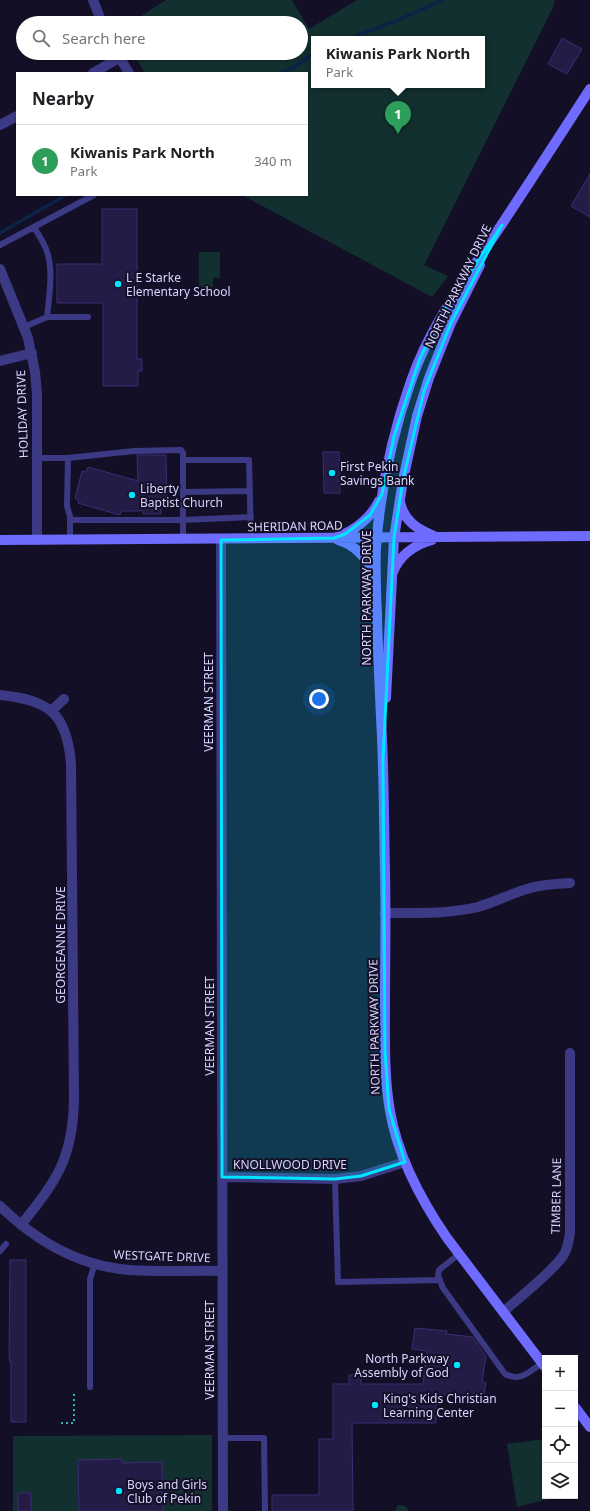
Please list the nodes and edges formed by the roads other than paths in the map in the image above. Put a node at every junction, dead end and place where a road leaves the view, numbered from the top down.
1 (93, 0) edge
2 (99, 16) edge
3 (112, 60) edge
4 (121, 60) edge
5 (95, 72) edge
6 (128, 72) edge
7 (590, 89) edge
8 (16, 117) edge
9 (0, 125) edge
10 (92, 196) edge
11 (502, 225) junction
12 (34, 227) junction
13 (0, 245) edge
14 (0, 269) edge
15 (47, 317) junction
16 (88, 317) dead end
17 (24, 327) junction
18 (32, 353) junction
19 (0, 361) edge
20 (37, 458) junction
21 (68, 458) junction
22 (182, 460) junction
23 (250, 490) junction
24 (183, 492) junction
25 (382, 494) junction
26 (400, 498) junction
27 (251, 517) junction
28 (70, 520) junction
29 (183, 520) junction
30 (590, 536) edge
31 (334, 538) junction
32 (377, 538) junction
33 (394, 538) junction
34 (439, 538) junction
35 (0, 540) edge
36 (38, 540) junction
37 (70, 540) junction
38 (183, 540) junction
39 (221, 540) junction
40 (252, 540) junction
41 (392, 575) junction
42 (376, 576) junction
43 (0, 695) edge
44 (64, 699) dead end
45 (51, 711) junction
46 (383, 760) junction
47 (570, 883) dead end
48 (386, 913) junction
49 (570, 1053) dead end
50 (404, 1162) junction
51 (222, 1177) junction
52 (335, 1179) junction
53 (0, 1206) edge
54 (21, 1225) junction
55 (6, 1244) dead end
56 (0, 1251) edge
57 (459, 1254) junction
58 (95, 1263) junction
59 (222, 1271) junction
60 (440, 1280) junction
61 (503, 1312) junction
62 (542, 1364) edge
63 (542, 1366) edge
64 (90, 1387) dead end
65 (578, 1411) edge
66 (590, 1426) edge
67 (223, 1438) junction
68 (223, 1511) edge
69 (265, 1511) edge

1 - 2 street
3 - 5 street
4 - 6 street
7 - 11 main road, NORTH PARKWAY DRIVE
8 - 9 street
10 - 12 lane
11 - 25 main road, NORTH PARKWAY DRIVE
11 - 26 main road, NORTH PARKWAY DRIVE
12 - 13 lane
12 - 15 lane
14 - 17 street, HOLIDAY DRIVE
15 - 16 lane
15 - 17 lane
17 - 18 street, HOLIDAY DRIVE
18 - 19 street
18 - 20 street, HOLIDAY DRIVE
20 - 21 lane
20 - 36 street, HOLIDAY DRIVE
21 - 22 lane
21 - 28 lane
22 - 23 lane
22 - 24 lane
23 - 24 lane
23 - 27 lane
24 - 29 lane
25 - 31 main road
25 - 32 main road, NORTH PARKWAY DRIVE
26 - 33 main road, NORTH PARKWAY DRIVE
26 - 34 main road
27 - 29 lane
27 - 40 lane
28 - 29 lane
28 - 37 lane
29 - 38 lane
30 - 34 main road, SHERIDAN ROAD
31 - 32 main road, SHERIDAN ROAD
31 - 40 main road, SHERIDAN ROAD
31 - 42 main road
32 - 33 main road, SHERIDAN ROAD
32 - 42 main road, NORTH PARKWAY DRIVE
33 - 34 main road, SHERIDAN ROAD
33 - 41 main road, NORTH PARKWAY DRIVE
34 - 41 main road
35 - 36 main road, SHERIDAN ROAD
36 - 37 main road, SHERIDAN ROAD
37 - 38 main road, SHERIDAN ROAD
38 - 39 main road, SHERIDAN ROAD
39 - 40 main road, SHERIDAN ROAD
39 - 51 street, VEERMAN STREET
41 - 46 main road, NORTH PARKWAY DRIVE
42 - 46 main road, NORTH PARKWAY DRIVE
43 - 45 street, GEORGEANNE DRIVE
44 - 45 street
45 - 54 street, GEORGEANNE DRIVE
46 - 48 main road, NORTH PARKWAY DRIVE
47 - 48 street
48 - 50 main road, NORTH PARKWAY DRIVE
49 - 61 street, TIMBER LANE
50 - 52 street, KNOLLWOOD DRIVE
50 - 57 main road, NORTH PARKWAY DRIVE
51 - 52 street, KNOLLWOOD DRIVE
51 - 59 street, VEERMAN STREET
52 - 60 lane
53 - 54 street, WESTGATE DRIVE
54 - 58 street, WESTGATE DRIVE
55 - 56 lane
57 - 60 lane
57 - 61 main road, NORTH PARKWAY DRIVE
58 - 59 street, WESTGATE DRIVE
58 - 64 lane
59 - 67 street, VEERMAN STREET
60 - 63 lane
61 - 62 main road, NORTH PARKWAY DRIVE
65 - 66 main road
67 - 68 street, VEERMAN STREET
67 - 69 lane

